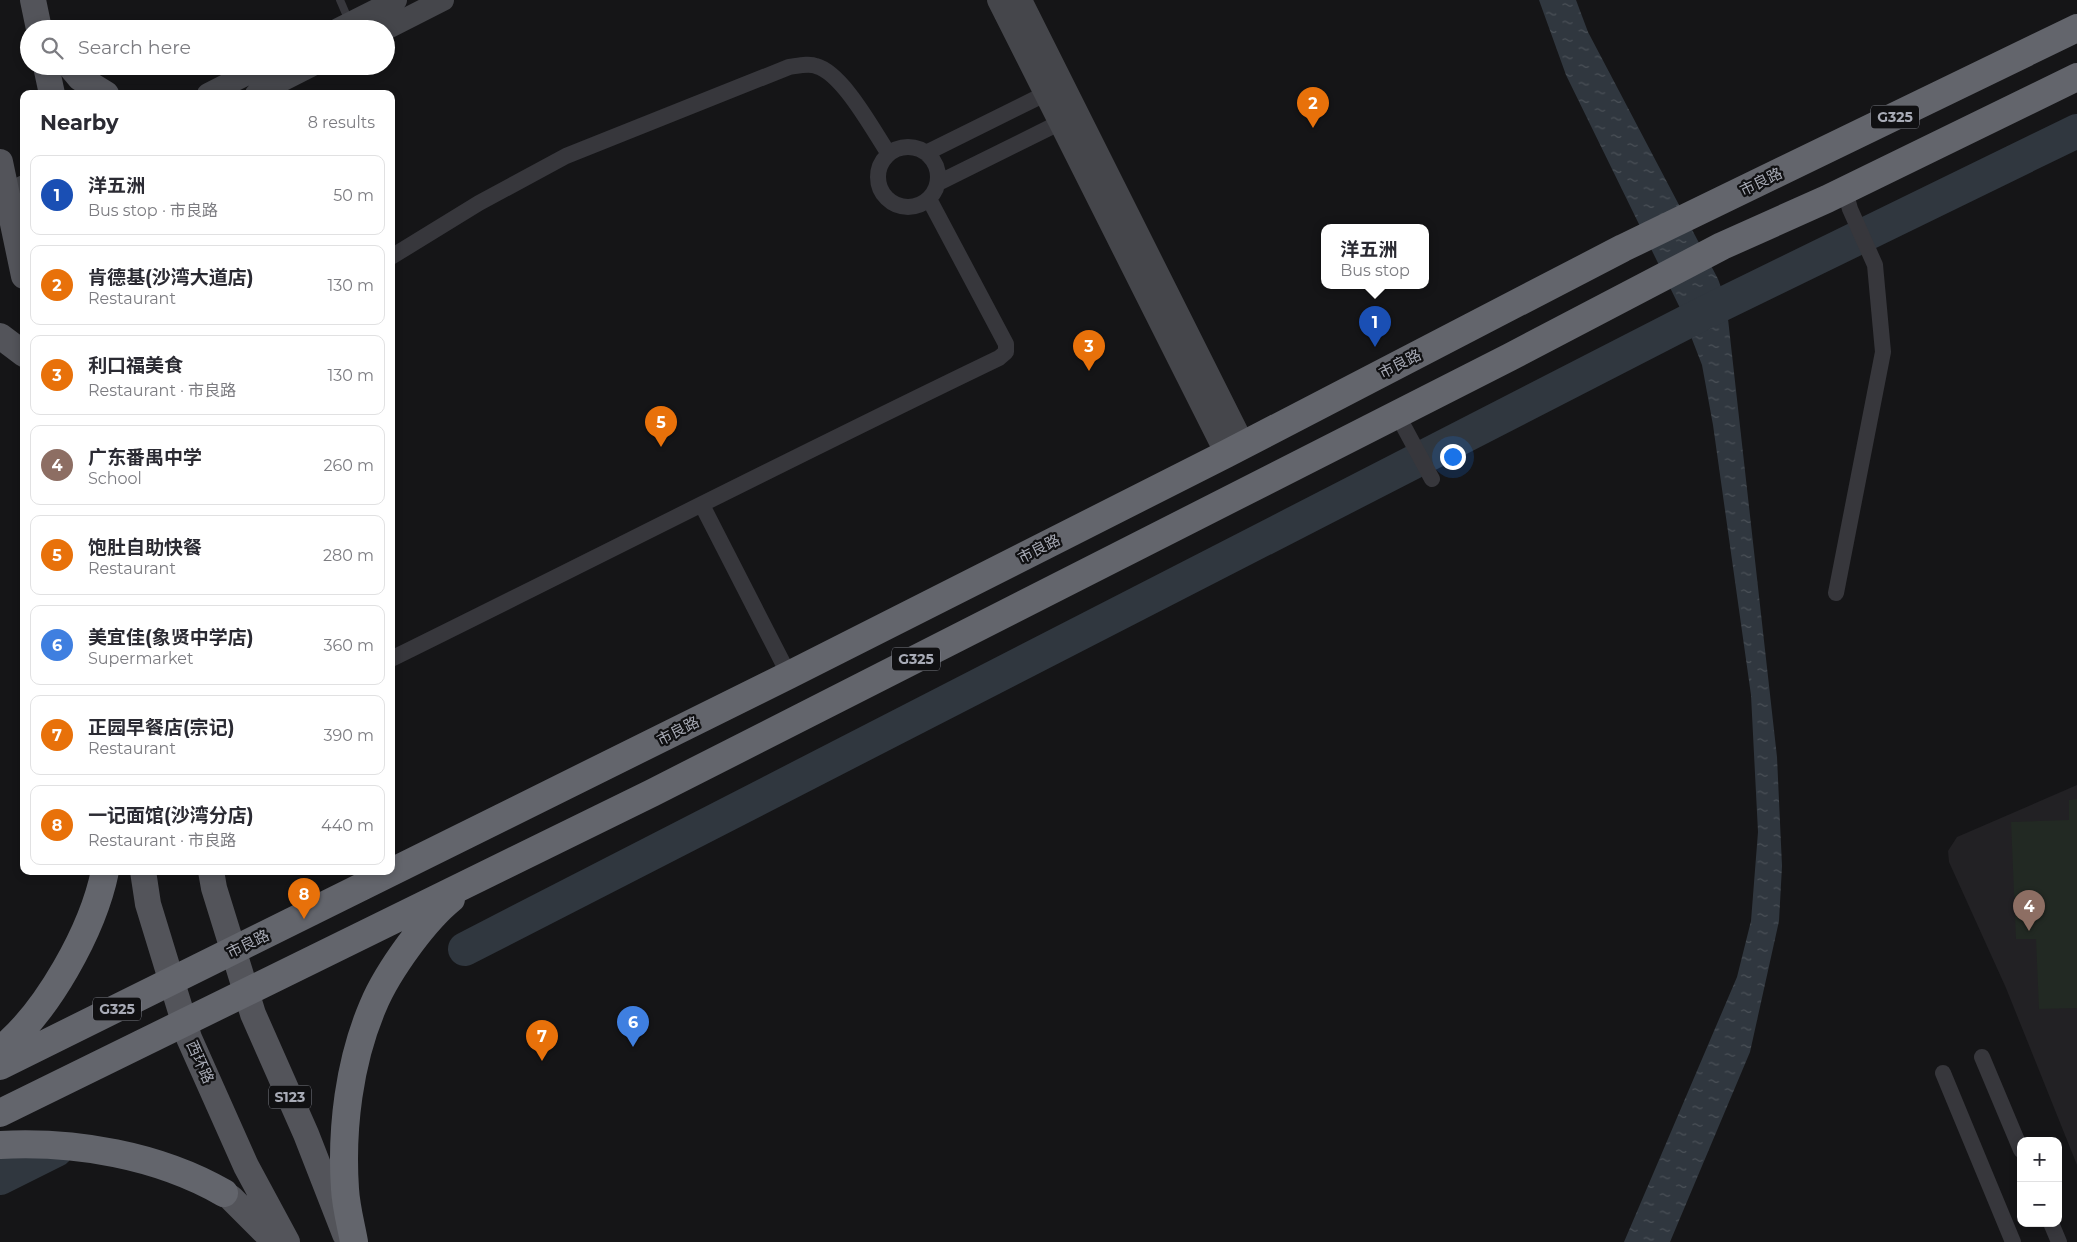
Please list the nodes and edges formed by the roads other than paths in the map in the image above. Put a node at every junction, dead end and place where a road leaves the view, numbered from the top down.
1 (33, 0) edge
2 (340, 0) edge
3 (396, 0) edge
4 (443, 0) edge
5 (998, 0) edge
6 (1021, 0) edge
7 (37, 20) edge
8 (343, 20) edge
9 (356, 20) edge
10 (395, 24) edge
11 (2077, 28) edge
12 (48, 75) edge
13 (78, 75) edge
14 (245, 75) edge
15 (293, 75) edge
16 (2077, 77) edge
17 (51, 90) edge
18 (100, 90) edge
19 (216, 90) edge
20 (264, 90) edge
21 (1045, 94) junction
22 (1059, 123) junction
23 (926, 153) junction
24 (889, 154) junction
25 (0, 162) edge
26 (938, 183) junction
27 (929, 199) junction
28 (1847, 200) junction
29 (11, 204) edge
30 (20, 254) edge
31 (395, 255) edge
32 (0, 336) edge
33 (20, 351) edge
34 (1402, 422) junction
35 (1235, 449) junction
36 (1432, 479) dead end
37 (702, 505) junction
38 (1836, 593) dead end
39 (395, 657) edge
40 (789, 675) junction
41 (473, 833) junction
42 (434, 852) junction
43 (395, 859) edge
44 (395, 871) edge
45 (103, 875) edge
46 (144, 875) edge
47 (212, 875) edge
48 (388, 875) edge
49 (483, 875) junction
50 (234, 951) junction
51 (172, 982) junction
52 (246, 992) junction
53 (184, 1022) junction
54 (0, 1050) edge
55 (1982, 1057) dead end
56 (0, 1066) edge
57 (1943, 1073) dead end
58 (0, 1114) edge
59 (2017, 1140) edge
60 (0, 1145) edge
61 (224, 1193) junction
62 (2053, 1227) edge
63 (256, 1242) edge
64 (275, 1242) edge
65 (288, 1242) edge
66 (348, 1242) edge
67 (354, 1242) edge
68 (2014, 1242) edge
69 (2059, 1242) edge

1 - 7 main road
2 - 8 lane
3 - 9 street
4 - 10 street
5 - 21 street
6 - 35 street
11 - 35 highway, 市良路 / G325
12 - 17 main road
13 - 18 main road
14 - 19 street
15 - 20 street
16 - 28 highway, G325
21 - 22 street
21 - 23 street
22 - 26 street
22 - 35 street
23 - 24 street
23 - 26 street
24 - 27 street
24 - 31 street
25 - 29 main road
26 - 27 street
27 - 37 street
28 - 34 highway, G325
28 - 38 street
29 - 30 main road
32 - 33 main road
34 - 36 street
34 - 49 highway, G325
35 - 40 highway, 市良路 / G325
37 - 39 street
37 - 40 street
40 - 41 highway, 市良路 / G325
41 - 42 highway, 市良路 / G325
41 - 49 highway
42 - 43 highway
42 - 44 highway, 市良路 / G325
45 - 54 highway
46 - 51 main road, 西环路
47 - 50 main road, S123
48 - 50 highway, 市良路 / G325
49 - 52 highway, G325
49 - 67 highway
50 - 51 highway, 市良路 / G325
50 - 52 main road, S123
51 - 53 main road, 西环路
51 - 56 highway, 市良路 / G325
52 - 53 highway, G325
52 - 66 main road, S123
53 - 58 highway, G325
53 - 65 main road, 西环路
55 - 59 street
57 - 68 street
60 - 61 highway
61 - 63 street
61 - 64 main road
62 - 69 street

